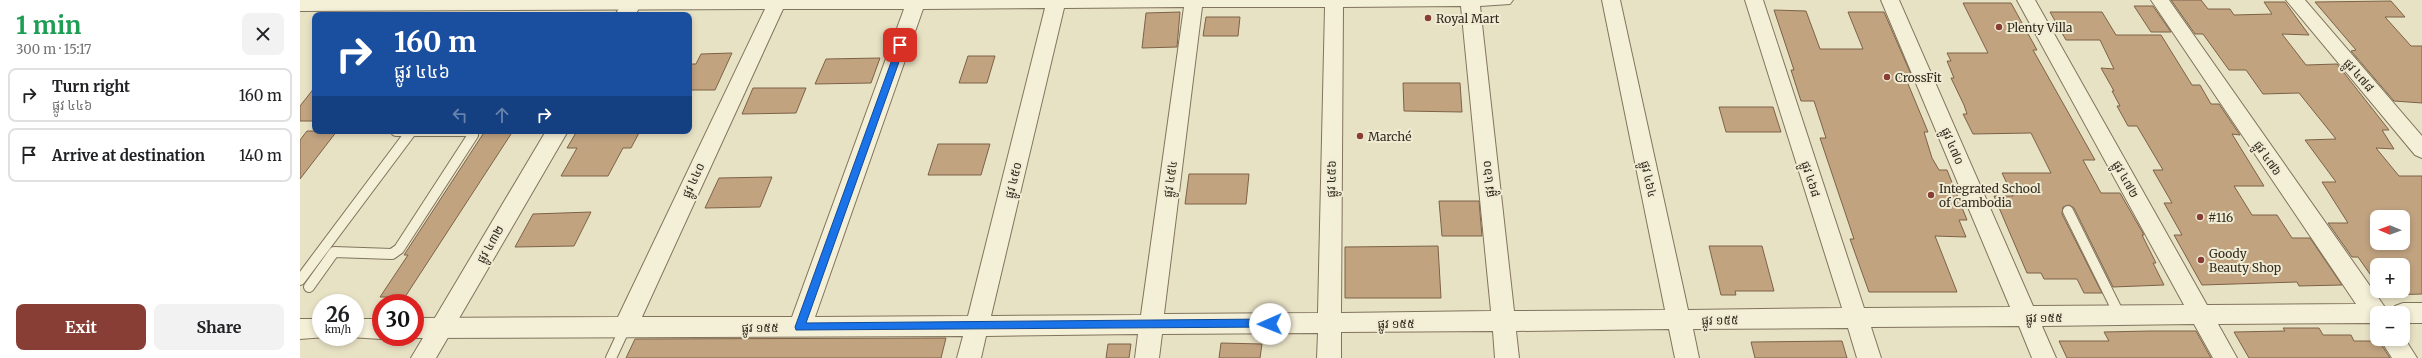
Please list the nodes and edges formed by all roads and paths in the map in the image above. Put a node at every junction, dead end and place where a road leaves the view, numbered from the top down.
1 (1334, 0) edge
2 (1470, 0) edge
3 (1504, 0) edge
4 (1611, 0) edge
5 (1754, 0) edge
6 (1890, 0) edge
7 (2026, 0) edge
8 (2160, 0) edge
9 (2294, 0) edge
10 (1194, 1) edge
11 (916, 2) junction
12 (1056, 2) junction
13 (776, 3) junction
14 (300, 5) edge
15 (630, 6) edge
16 (409, 134) edge
17 (472, 134) edge
18 (555, 134) edge
19 (2422, 150) edge
20 (2068, 211) dead end
21 (300, 280) edge
22 (309, 287) dead end
23 (2370, 306) edge
24 (2410, 313) edge
25 (2422, 313) edge
26 (2370, 314) edge
27 (2120, 316) junction
28 (2201, 316) junction
29 (2026, 317) junction
30 (1856, 318) junction
31 (1679, 320) junction
32 (1503, 322) junction
33 (1329, 323) junction
34 (1151, 325) junction
35 (977, 326) junction
36 (800, 327) junction
37 (424, 328) edge
38 (441, 328) junction
39 (625, 328) junction
40 (300, 329) edge
41 (312, 329) edge
42 (2397, 346) edge
43 (423, 358) edge
44 (610, 358) edge
45 (969, 358) edge
46 (1146, 358) edge
47 (1329, 358) edge
48 (1507, 358) edge
49 (1687, 358) edge
50 (1869, 358) edge
51 (2044, 358) edge
52 (2225, 358) edge
53 (2405, 358) edge

1 - 2 street
1 - 10 street
1 - 33 street, ផ្លូវ ៤៥៦
2 - 3 street
2 - 32 street, ផ្លូវ ៤៦០
4 - 31 street, ផ្លូវ ៤៦៤
5 - 30 street, ផ្លូវ ៤៦៨
6 - 29 street, ផ្លូវ ៤៧០
7 - 28 street, ផ្លូវ ៤៧២
8 - 23 street, ផ្លូវ ៤៧៦
9 - 19 street, ផ្លូវ ៤៧៨
10 - 12 street
10 - 34 street, ផ្លូវ ៤៥៤
11 - 12 street
11 - 13 street
11 - 36 street
12 - 35 street, ផ្លូវ ៤៥០
13 - 15 street
13 - 39 street, ផ្លូវ ៤៤០
14 - 15 street
16 - 21 lane
17 - 22 lane
18 - 38 street, ផ្លូវ ៤៣២
20 - 27 lane
24 - 25 street
26 - 28 street, ផ្លូវ ១៥៥
27 - 28 street, ផ្លូវ ១៥៥
27 - 29 street, ផ្លូវ ១៥៥
28 - 52 street, ផ្លូវ ៤៧២
29 - 30 street, ផ្លូវ ១៥៥
29 - 51 street, ផ្លូវ ៤៧០
30 - 31 street, ផ្លូវ ១៥៥
30 - 50 street, ផ្លូវ ៤៦៨
31 - 32 street, ផ្លូវ ១៥៥
31 - 49 street, ផ្លូវ ៤៦៤
32 - 33 street, ផ្លូវ ១៥៥
32 - 48 street, ផ្លូវ ៤៦០
33 - 34 street, ផ្លូវ ១៥៥
33 - 47 street, ផ្លូវ ៤៥៦
34 - 35 street, ផ្លូវ ១៥៥
34 - 46 street, ផ្លូវ ៤៥៤
35 - 36 street, ផ្លូវ ១៥៥
35 - 45 street, ផ្លូវ ៤៥០
36 - 39 street, ផ្លូវ ១៥៥
37 - 38 street, ផ្លូវ ១៥៥
38 - 39 street, ផ្លូវ ១៥៥
38 - 43 street, ផ្លូវ ៤៣២
39 - 44 lane, ផ្លូវ ៤៤០
40 - 41 street
42 - 53 street

